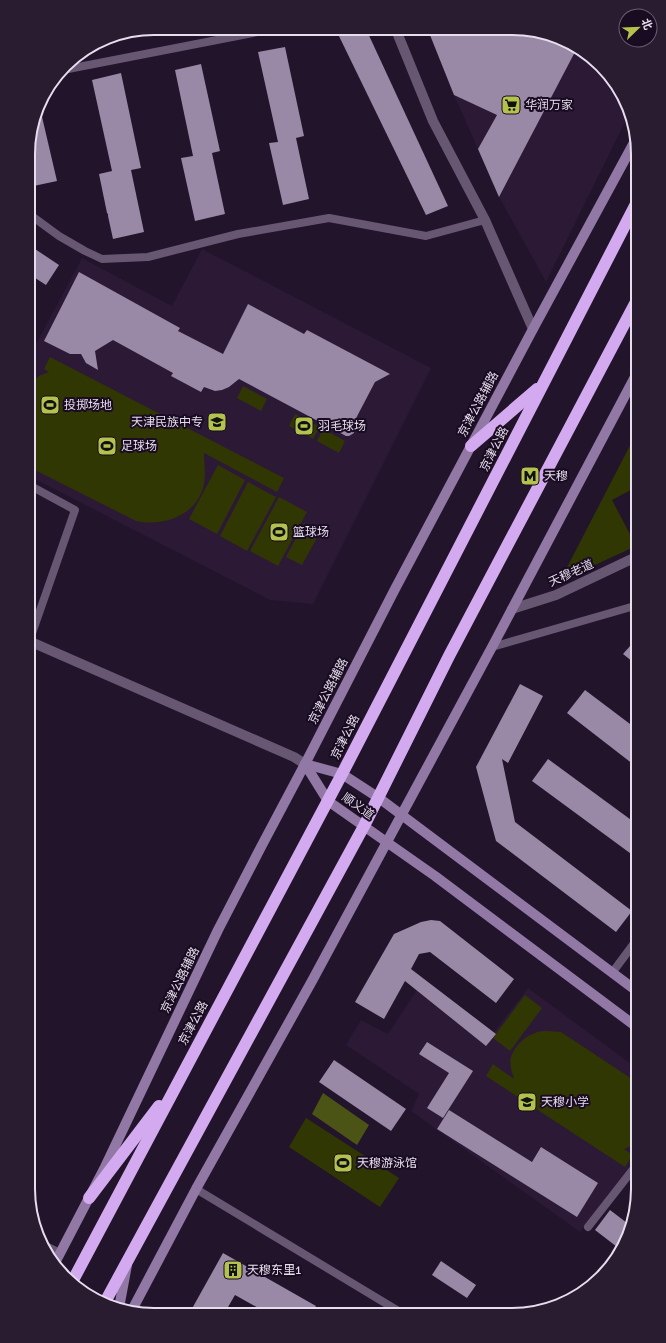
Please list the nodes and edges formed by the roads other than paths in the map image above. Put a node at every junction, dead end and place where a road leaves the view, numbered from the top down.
1 (242, 35) edge
2 (398, 35) edge
3 (73, 68) edge
4 (631, 148) edge
5 (631, 213) edge
6 (35, 218) edge
7 (485, 220) junction
8 (631, 311) edge
9 (533, 329) junction
10 (631, 384) edge
11 (542, 385) junction
12 (471, 446) junction
13 (35, 488) edge
14 (631, 559) edge
15 (631, 607) edge
16 (512, 609) junction
17 (35, 624) edge
18 (35, 644) edge
19 (492, 647) junction
20 (305, 764) junction
21 (342, 774) junction
22 (379, 798) junction
23 (328, 800) junction
24 (402, 814) junction
25 (364, 826) junction
26 (386, 842) junction
27 (631, 947) edge
28 (612, 972) junction
29 (631, 987) edge
30 (631, 1023) edge
31 (180, 1078) junction
32 (631, 1171) edge
33 (196, 1189) junction
34 (89, 1198) junction
35 (588, 1227) dead end
36 (129, 1256) junction
37 (58, 1257) edge
38 (75, 1277) edge
39 (107, 1298) edge
40 (120, 1303) edge
41 (134, 1306) edge
42 (392, 1308) edge

1 - 3 lane
2 - 7 street
4 - 9 street, 京津公路辅路
5 - 11 highway, 京津公路
6 - 7 lane
7 - 9 street
8 - 22 highway
9 - 12 street, 京津公路辅路
10 - 16 street
11 - 12 highway
11 - 21 highway, 京津公路
12 - 20 street, 京津公路辅路
13 - 17 lane
14 - 16 street, 天穆老道
15 - 19 lane
16 - 19 street
18 - 20 street
19 - 24 street
20 - 21 street, 顺义道
20 - 23 street, 顺义道
20 - 34 street, 京津公路辅路
21 - 22 street, 顺义道
21 - 23 highway, 京津公路
22 - 24 street, 顺义道
22 - 25 highway
23 - 25 street, 顺义道
23 - 31 highway, 京津公路
24 - 26 street
24 - 28 street, 顺义道
25 - 26 street, 顺义道
25 - 36 highway
26 - 30 street, 顺义道
26 - 33 street
27 - 28 lane
28 - 29 street, 顺义道
31 - 34 highway
31 - 38 highway, 京津公路
32 - 35 lane
33 - 41 street
33 - 42 lane
34 - 37 street, 京津公路辅路
36 - 39 highway
36 - 40 street

